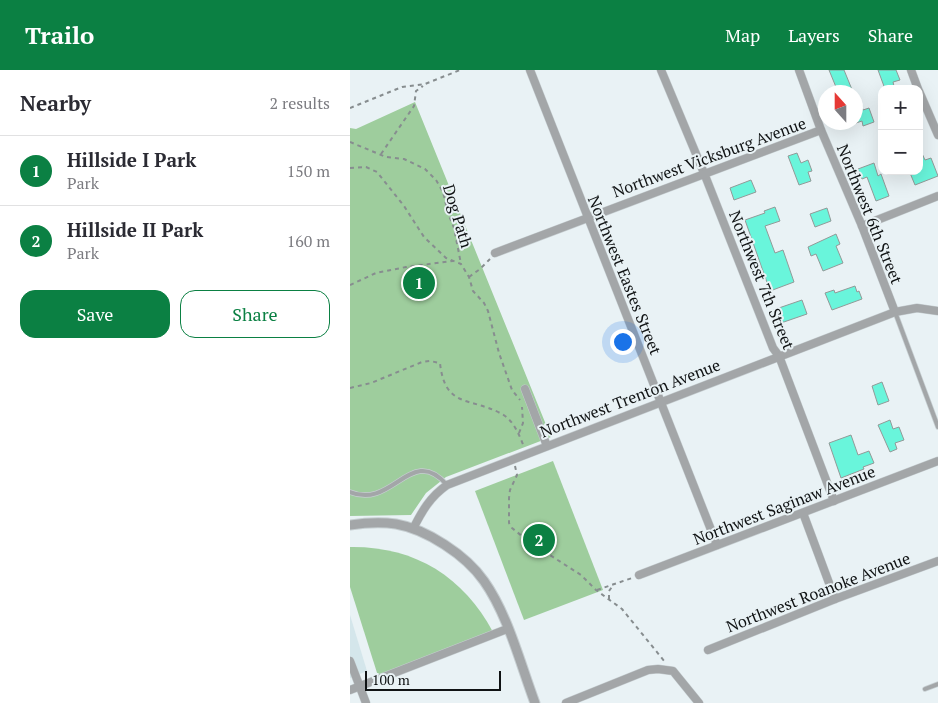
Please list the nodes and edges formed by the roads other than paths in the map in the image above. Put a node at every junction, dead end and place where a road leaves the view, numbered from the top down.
1 (530, 70) edge
2 (661, 70) edge
3 (798, 70) edge
4 (910, 70) edge
5 (917, 85) edge
6 (923, 99) edge
7 (818, 122) edge
8 (821, 130) joint
9 (938, 135) edge
10 (704, 173) junction
11 (938, 196) edge
12 (587, 217) junction
13 (862, 226) junction
14 (495, 253) road end
15 (938, 311) edge
16 (895, 312) junction
17 (779, 356) junction
18 (525, 389) dead end
19 (661, 402) junction
20 (938, 427) edge
21 (547, 446) junction
22 (938, 461) edge
23 (447, 485) junction
24 (350, 492) edge
25 (834, 501) junction
26 (803, 513) junction
27 (350, 525) edge
28 (412, 529) junction
29 (717, 545) junction
30 (938, 561) edge
31 (639, 576) road end
32 (834, 599) junction
33 (508, 629) junction
34 (708, 650) dead end
35 (350, 661) edge
36 (938, 684) edge
37 (360, 686) junction
38 (925, 689) dead end
39 (350, 690) edge
40 (366, 703) edge
41 (535, 703) edge
42 (566, 703) edge
43 (699, 703) edge

1 - 12 street, Northwest Eastes Street
2 - 10 street, Northwest 7th Street
3 - 7 street, Northwest 6th Street
4 - 5 street
6 - 9 street
8 - 10 street, Northwest Vicksburg Avenue
8 - 13 street, Northwest 6th Street
10 - 12 street, Northwest Vicksburg Avenue
10 - 17 street, Northwest 7th Street
11 - 13 street
12 - 14 street, Northwest Vicksburg Avenue
12 - 19 street, Northwest Eastes Street
13 - 16 street, Northwest 6th Street
15 - 16 street, Northwest Trenton Avenue
16 - 17 street, Northwest Trenton Avenue
16 - 20 lane
17 - 19 street, Northwest Trenton Avenue
17 - 25 street, Northwest 7th Street
18 - 21 street
19 - 21 street, Northwest Trenton Avenue
19 - 29 street, Northwest Eastes Street
21 - 23 street, Northwest Trenton Avenue
22 - 25 street, Northwest Saginaw Avenue
23 - 24 lane
23 - 28 street, Northwest Trenton Avenue
25 - 26 street, Northwest Saginaw Avenue
26 - 29 street, Northwest Saginaw Avenue
26 - 32 street
27 - 28 street
28 - 33 street
29 - 31 street, Northwest Saginaw Avenue
30 - 32 street, Northwest Roanoke Avenue
32 - 34 street, Northwest Roanoke Avenue
33 - 37 street
33 - 41 street
35 - 37 street
36 - 38 lane
37 - 39 street
37 - 40 street
42 - 43 street

